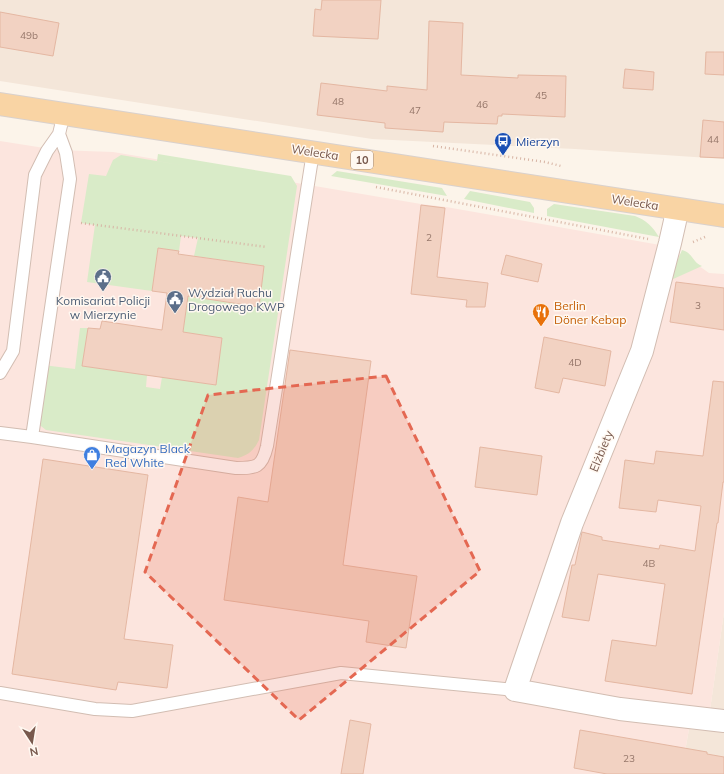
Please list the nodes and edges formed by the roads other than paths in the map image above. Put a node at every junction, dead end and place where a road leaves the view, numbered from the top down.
1 (0, 104) edge
2 (64, 113) junction
3 (59, 134) junction
4 (313, 152) junction
5 (676, 209) junction
6 (724, 216) edge
7 (0, 373) edge
8 (0, 433) edge
9 (32, 437) junction
10 (515, 690) junction
11 (0, 693) edge
12 (724, 721) edge

1 - 2 main road, Welecka / 10
2 - 3 lane
2 - 4 main road, Welecka / 10
3 - 7 lane
3 - 9 lane
4 - 5 main road, Welecka / 10
4 - 9 lane
5 - 6 main road, Welecka / 10
5 - 10 street, Elżbiety
8 - 9 lane
10 - 11 lane
10 - 12 street

